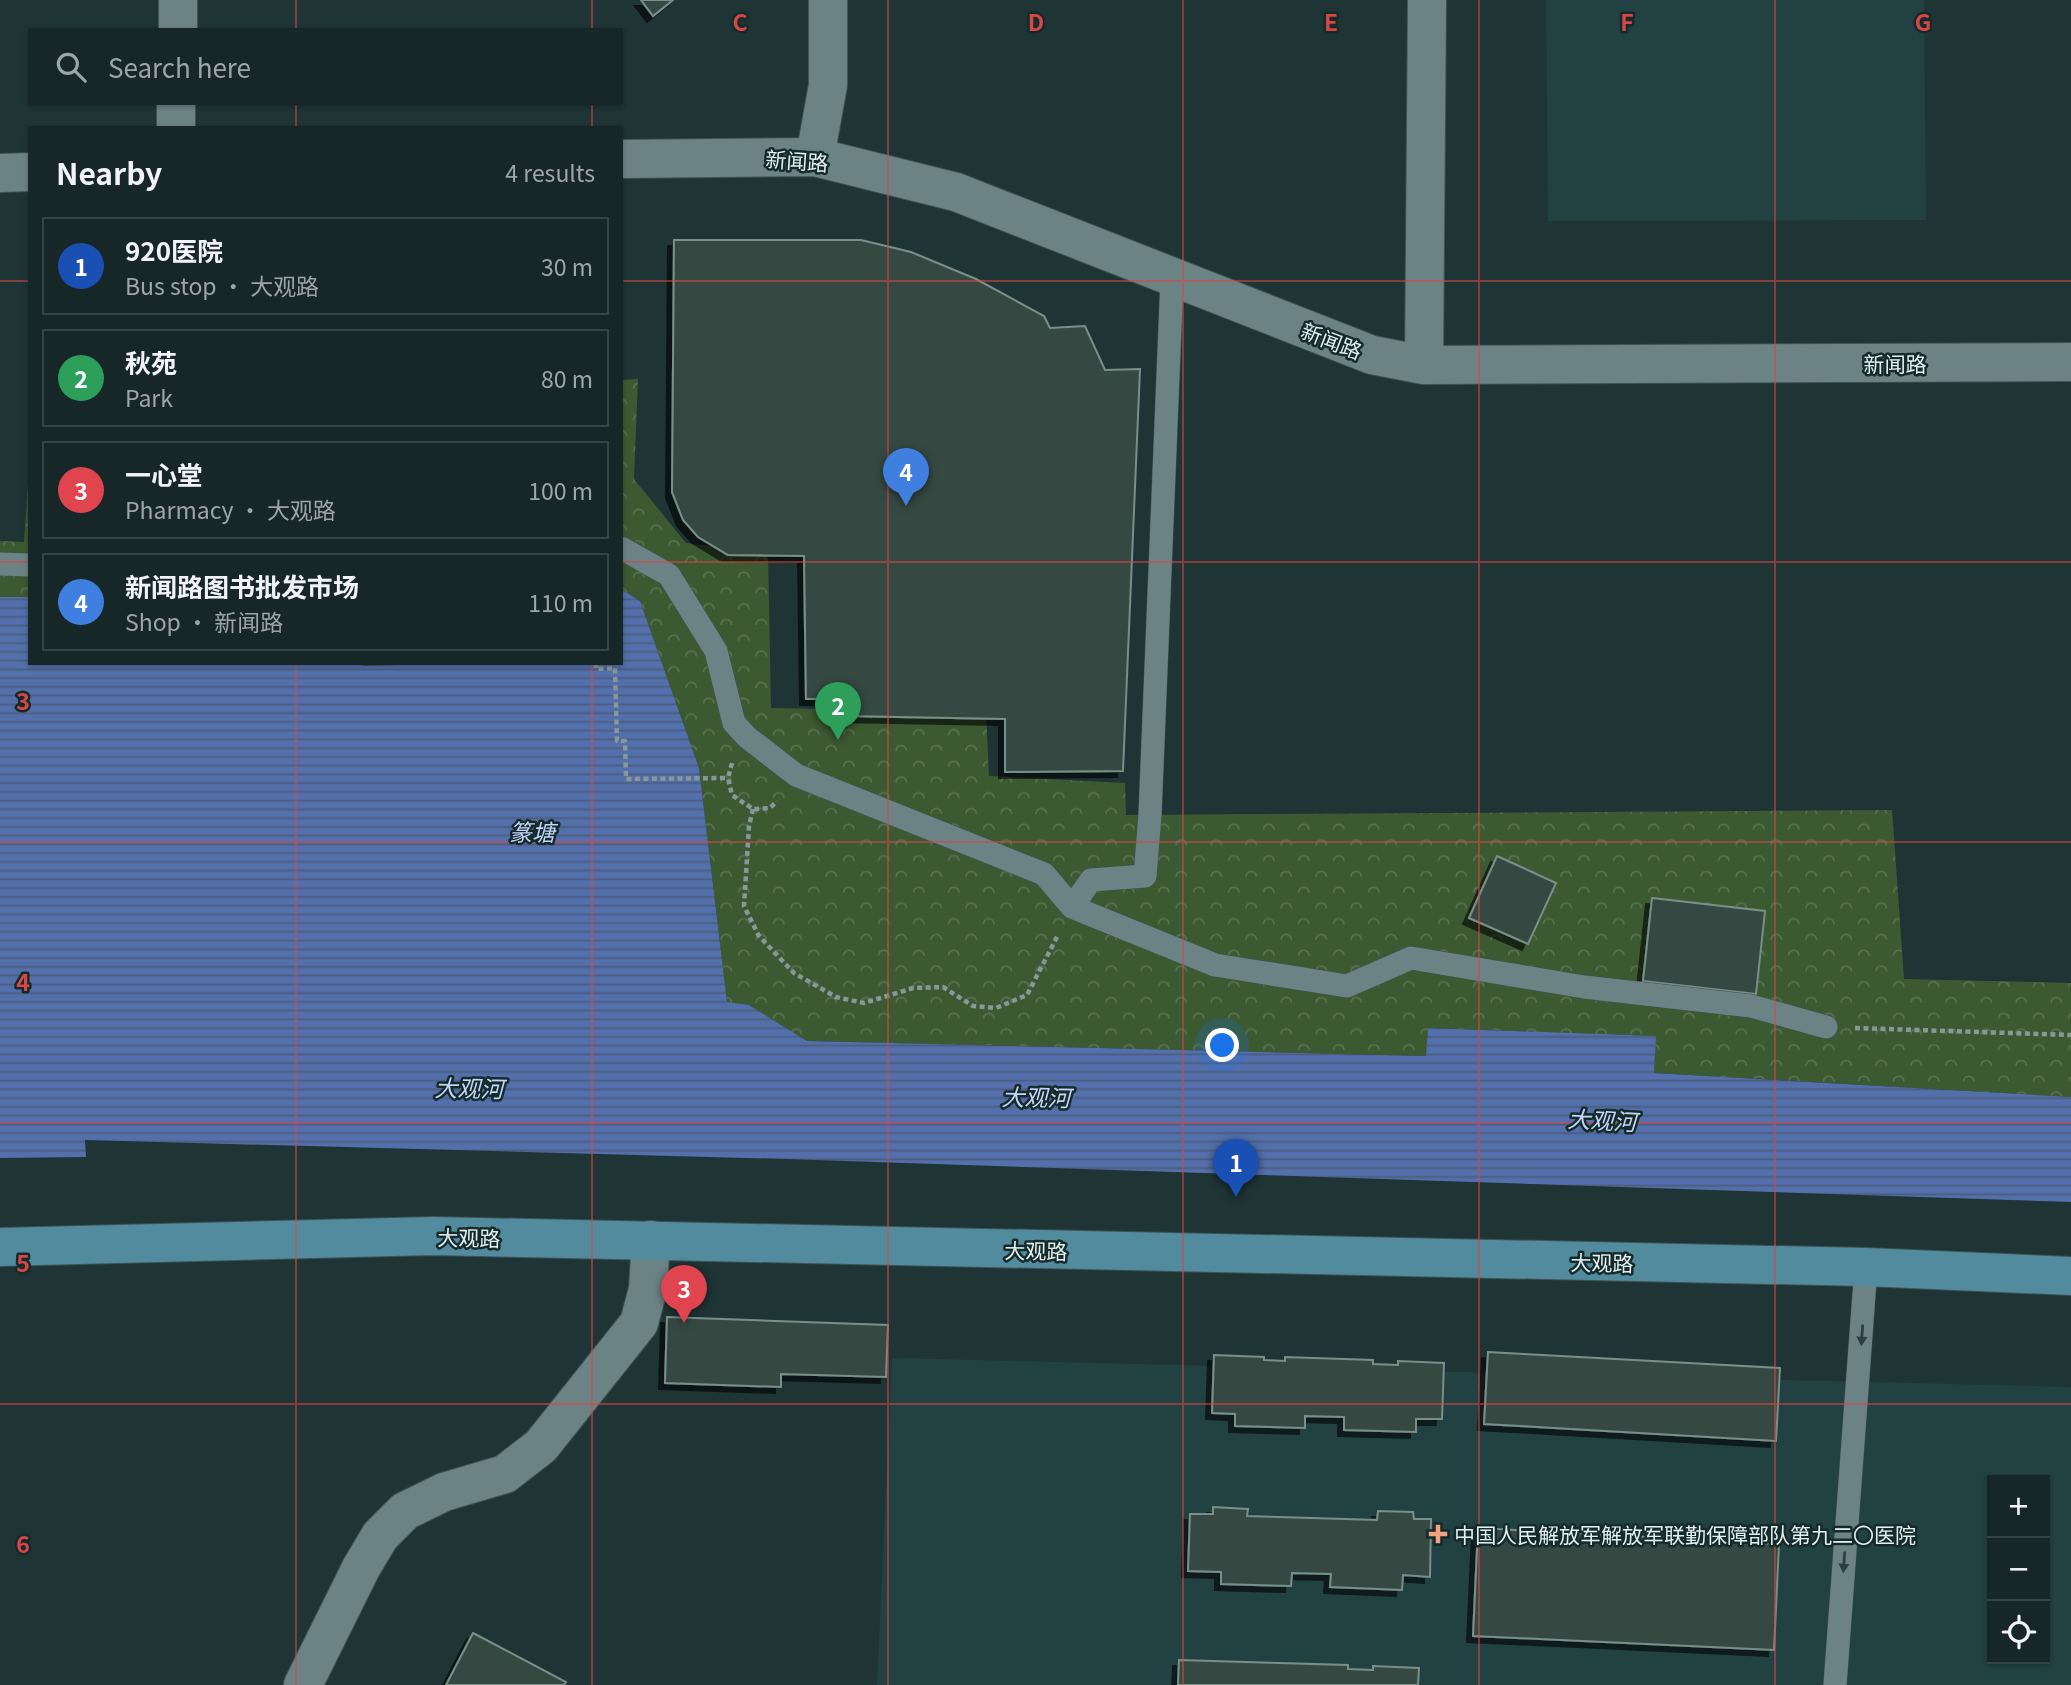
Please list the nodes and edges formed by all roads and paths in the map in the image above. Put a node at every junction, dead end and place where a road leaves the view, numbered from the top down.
1 (178, 0) edge
2 (828, 0) edge
3 (1427, 0) edge
4 (178, 28) edge
5 (176, 105) edge
6 (176, 126) edge
7 (815, 157) junction
8 (623, 159) edge
9 (28, 172) edge
10 (0, 173) edge
11 (1172, 278) junction
12 (2071, 362) edge
13 (1424, 365) junction
14 (623, 549) edge
15 (0, 564) edge
16 (28, 565) edge
17 (596, 665) edge
18 (728, 778) dead end
19 (753, 809) dead end
20 (1072, 907) junction
21 (1826, 1027) joint
22 (2071, 1035) edge
23 (650, 1240) junction
24 (0, 1247) edge
25 (1866, 1267) junction
26 (2071, 1276) edge
27 (303, 1685) edge
28 (1835, 1685) edge

1 - 4 street
2 - 7 street
3 - 13 street
5 - 6 street
7 - 8 street, 新闻路
7 - 11 street, 新闻路
9 - 10 street
11 - 13 street, 新闻路
11 - 20 lane
12 - 13 street, 新闻路
14 - 20 lane
15 - 16 lane
17 - 18 path
19 - 20 path
20 - 21 lane
21 - 22 path
23 - 24 main road, 大观路
23 - 25 main road, 大观路
23 - 27 street
25 - 26 main road, 大观路
25 -> 28 lane

